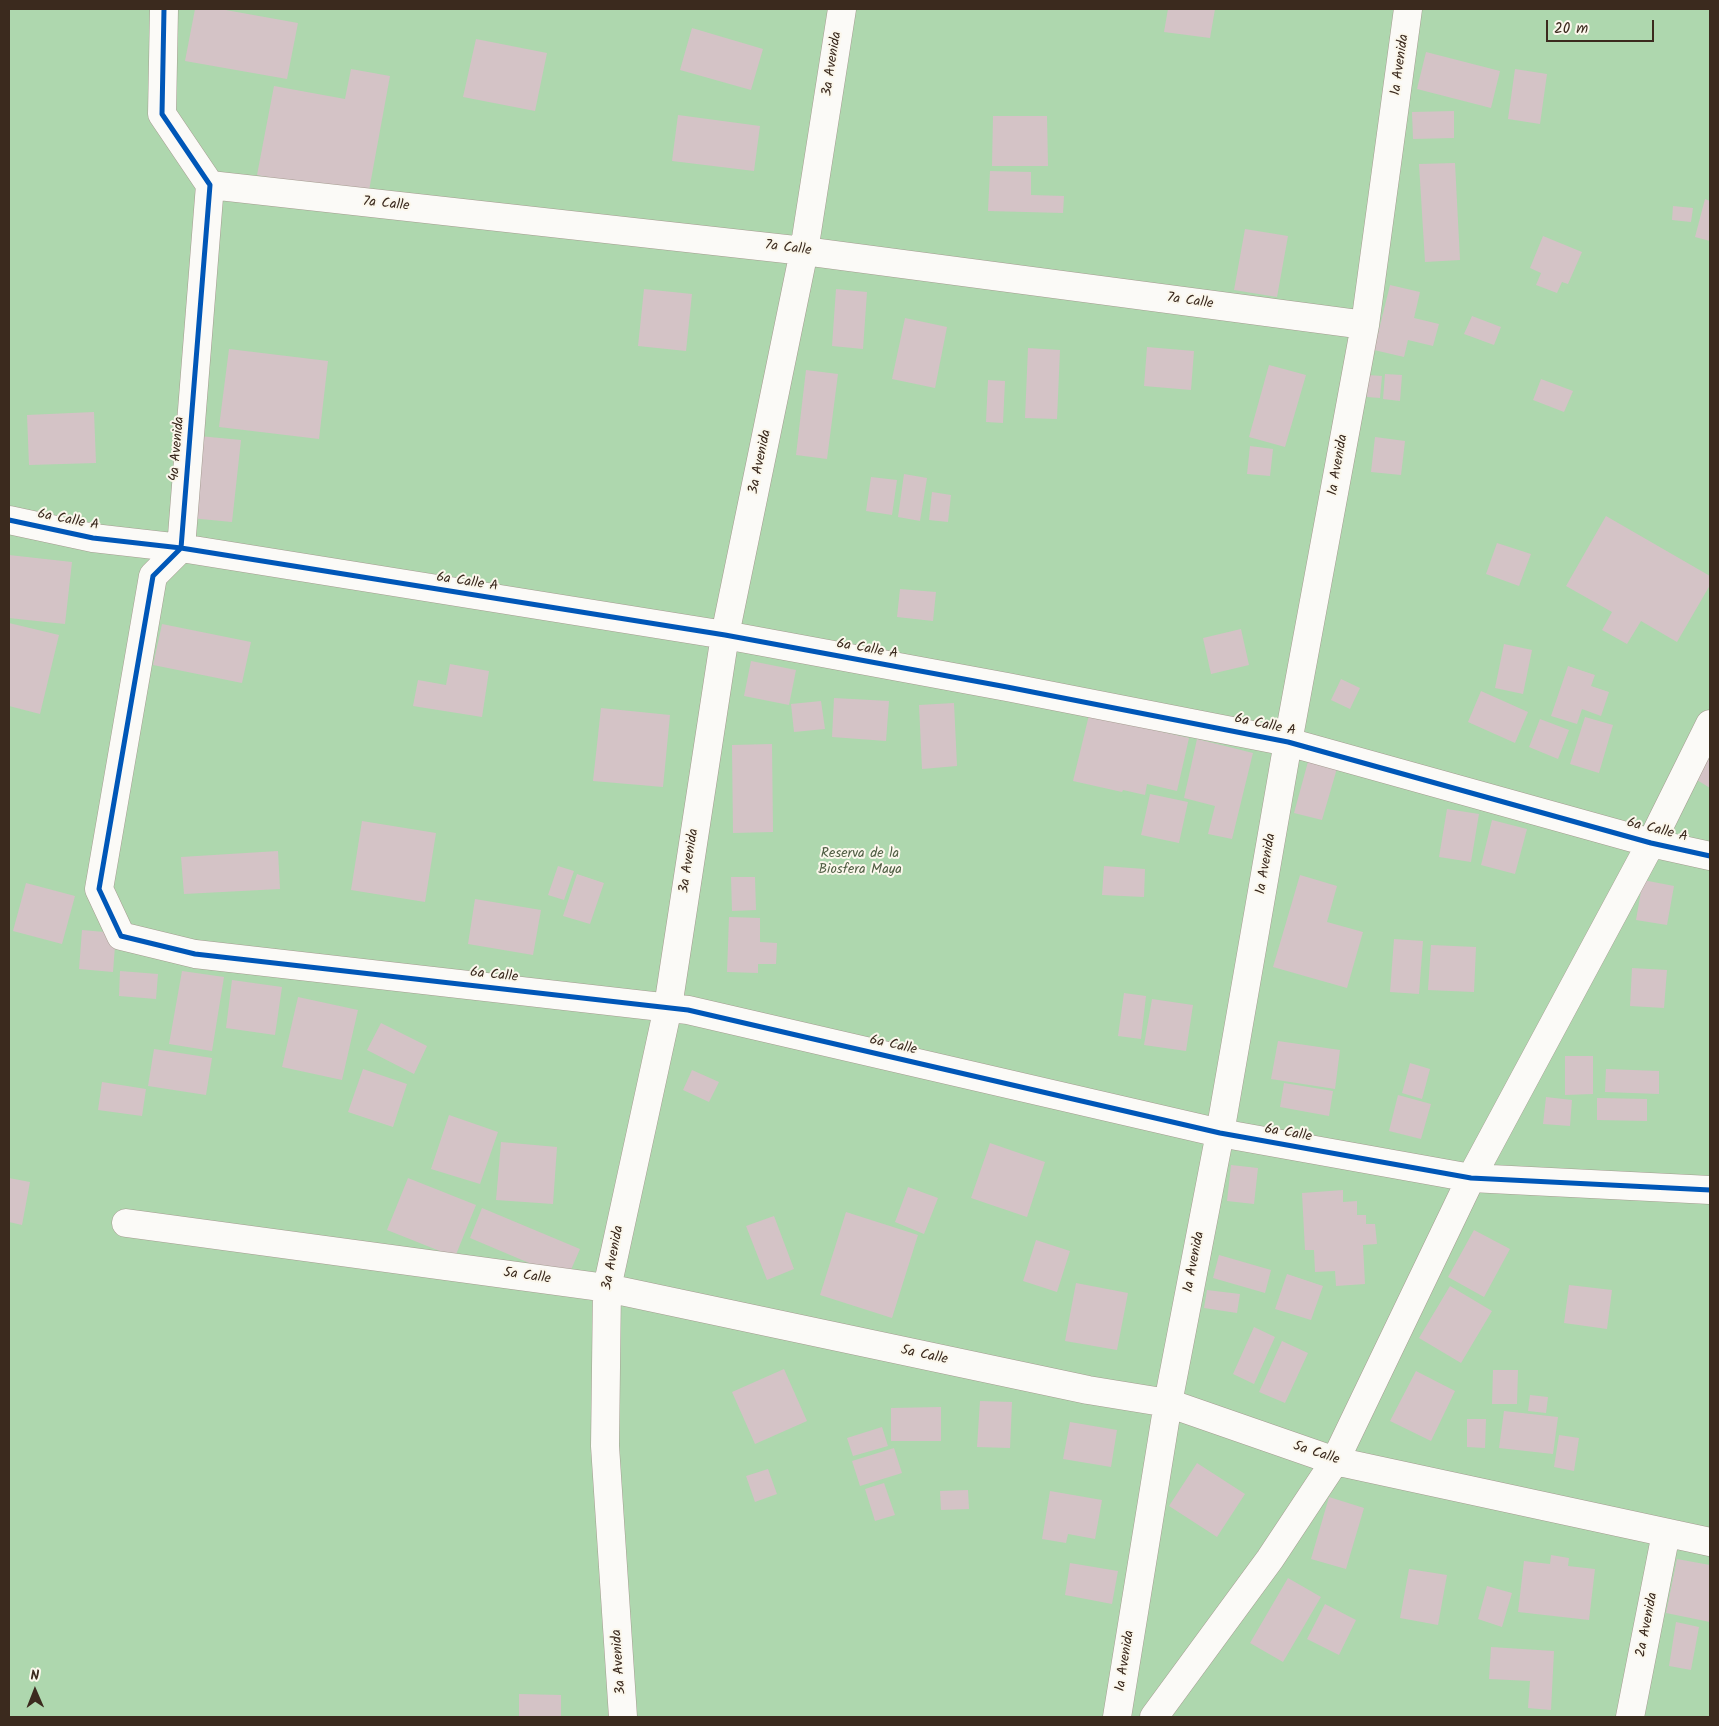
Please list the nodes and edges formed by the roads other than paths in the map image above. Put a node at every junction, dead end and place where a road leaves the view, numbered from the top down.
1 (164, 9) edge
2 (842, 9) edge
3 (1408, 9) edge
4 (210, 185) junction
5 (804, 251) junction
6 (1365, 325) junction
7 (9, 520) edge
8 (181, 548) junction
9 (725, 635) junction
10 (1710, 724) edge
11 (1288, 742) junction
12 (1651, 843) junction
13 (1710, 856) edge
14 (668, 1007) junction
15 (1220, 1134) junction
16 (1471, 1178) junction
17 (1710, 1190) edge
18 (126, 1223) dead end
19 (607, 1288) junction
20 (1168, 1403) junction
21 (1335, 1461) junction
22 (1666, 1533) junction
23 (1710, 1542) edge
24 (623, 1717) edge
25 (1117, 1717) edge
26 (1154, 1717) edge
27 (1630, 1717) edge

1 - 4 street
2 - 5 street, 3a Avenida
3 - 6 street, 1a Avenida
4 - 5 street, 7a Calle
4 - 8 street, 4a Avenida
5 - 6 street, 7a Calle
5 - 9 street, 3a Avenida
6 - 11 street, 1a Avenida
7 - 8 street, 6a Calle A
8 - 9 street, 6a Calle A
8 - 14 street, 6a Calle
9 - 11 street, 6a Calle A
9 - 14 street, 3a Avenida
10 - 12 street
11 - 12 street, 6a Calle A
11 - 15 street, 1a Avenida
12 - 13 street, 6a Calle A
12 - 16 street
14 - 15 street, 6a Calle
14 - 19 street, 3a Avenida
15 - 16 street, 6a Calle
15 - 20 street, 1a Avenida
16 - 17 street, 6a Calle
16 - 21 street
18 - 19 street, 5a Calle
19 - 20 street, 5a Calle
19 - 24 street, 3a Avenida
20 - 21 street, 5a Calle
20 - 25 street, 1a Avenida
21 - 22 street, 5a Calle
21 - 26 street
22 - 23 street, 5a Calle
22 - 27 street, 2a Avenida

